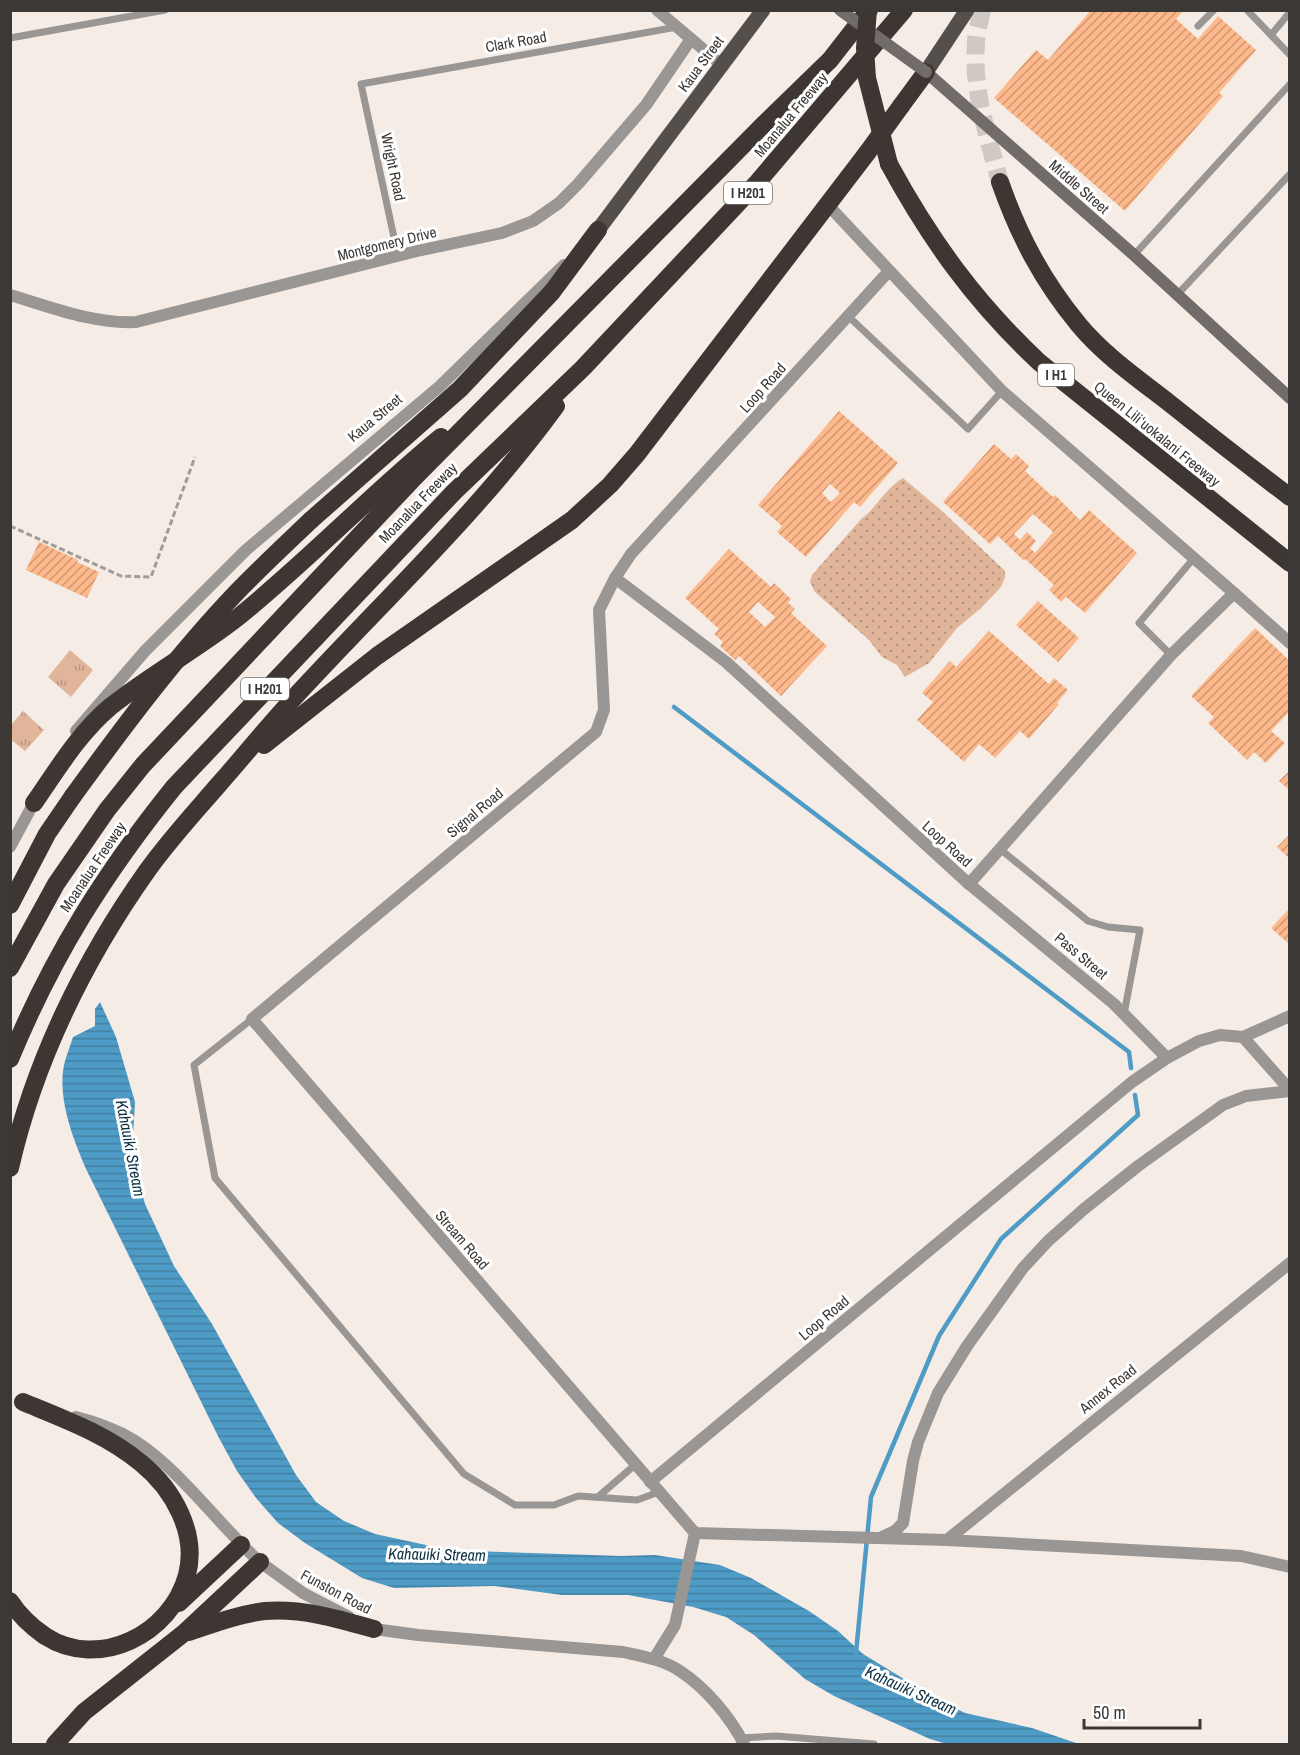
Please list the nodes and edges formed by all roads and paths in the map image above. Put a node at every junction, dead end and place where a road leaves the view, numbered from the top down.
1 (165, 10) edge
2 (657, 10) edge
3 (763, 10) edge
4 (840, 10) edge
5 (869, 10) edge
6 (904, 10) edge
7 (967, 10) edge
8 (1214, 10) edge
9 (1247, 10) edge
10 (1290, 12) edge
11 (1198, 26) dead end
12 (677, 27) junction
13 (1271, 35) junction
14 (10, 38) edge
15 (691, 39) junction
16 (1290, 55) edge
17 (723, 66) junction
18 (926, 72) junction
19 (361, 84) joint
20 (1290, 84) edge
21 (1290, 174) edge
22 (1000, 182) tunnel mouth
23 (828, 205) junction
24 (598, 230) junction
25 (1134, 255) junction
26 (398, 256) junction
27 (889, 271) junction
28 (1178, 295) junction
29 (10, 296) edge
30 (848, 316) junction
31 (583, 368) junction
32 (512, 378) junction
33 (1002, 391) junction
34 (1290, 398) edge
35 (195, 457) dead end
36 (1290, 498) edge
37 (10, 526) edge
38 (1194, 558) junction
39 (1290, 563) edge
40 (615, 578) junction
41 (1234, 593) junction
42 (1290, 643) edge
43 (1171, 655) junction
44 (222, 781) junction
45 (34, 803) junction
46 (10, 847) edge
47 (1000, 849) junction
48 (969, 884) junction
49 (10, 905) edge
50 (10, 968) edge
51 (1124, 1014) junction
52 (1290, 1016) edge
53 (252, 1019) junction
54 (1243, 1037) junction
55 (1167, 1058) junction
56 (10, 1059) edge
57 (1290, 1091) edge
58 (10, 1168) edge
59 (1288, 1267) edge
60 (17, 1401) edge
61 (636, 1464) junction
62 (650, 1482) junction
63 (659, 1492) junction
64 (598, 1496) junction
65 (695, 1533) junction
66 (878, 1538) junction
67 (947, 1540) junction
68 (241, 1545) junction
69 (260, 1562) junction
70 (1290, 1567) edge
71 (10, 1600) edge
72 (153, 1627) junction
73 (374, 1629) junction
74 (184, 1633) junction
75 (654, 1659) junction
76 (742, 1741) edge
77 (55, 1744) edge
78 (874, 1744) edge

1 - 14 lane
2 - 12 street
3 - 17 main road, Kaua Street
4 - 18 main road, Middle Street, bridge
5 - 32 highway, Moanalua Freeway / I H201
5 - 39 highway, Queen Liliʻuokalani Freeway / I H1, bridge
6 - 31 highway, Moanalua Freeway / I H201
7 - 18 main road
8 - 11 lane
9 - 13 lane
10 - 13 lane
12 - 15 street
12 - 19 lane, Clark Road
13 - 16 lane
15 - 17 street
15 - 26 street, Montgomery Drive
17 - 24 main road, Kaua Street
18 - 23 highway, bridge
18 - 25 main road, Middle Street
19 - 26 lane, Wright Road
20 - 25 lane
21 - 28 lane
22 - 36 highway, Queen Liliʻuokalani Freeway
23 - 27 street
23 - 44 highway
24 - 45 street, Kaua Street
24 - 49 highway, bridge
25 - 28 main road, Middle Street
26 - 29 street, Montgomery Drive
27 - 30 street, Loop Road
27 - 33 street
28 - 34 main road, Middle Street
30 - 33 lane
30 - 40 street, Loop Road
31 - 44 highway
31 - 56 highway, Moanalua Freeway / I H201
32 - 45 highway
32 - 50 highway, Moanalua Freeway / I H201
33 - 38 street
35 - 37 path
38 - 41 street
38 - 43 lane
40 - 48 street, Loop Road
40 - 53 street, Signal Road
41 - 42 street
41 - 43 street, Loop Road
43 - 47 street, Loop Road
44 - 58 highway
45 - 46 street, Kaua Street
47 - 48 street, Loop Road
47 - 51 lane
48 - 51 street, Pass Street
51 - 55 street, Pass Street
52 - 54 street, Loop Road
53 - 61 street, Stream Road
53 - 64 lane
54 - 55 street, Loop Road
54 - 57 street
55 - 62 street, Loop Road
57 - 66 street
59 - 67 street, Annex Road
60 - 68 street, Funston Road
60 - 72 highway
61 - 62 street, Stream Road
61 - 64 lane
62 - 63 street
63 - 64 lane
63 - 65 street
65 - 66 street
65 - 75 street
66 - 67 street
67 - 70 street
68 - 69 street, Funston Road
68 - 72 highway
69 - 73 street, Funston Road
69 - 74 highway
71 - 72 highway
73 - 74 highway
73 - 75 street, Funston Road
74 - 77 highway
75 - 76 street, Funston Road
76 - 78 lane

